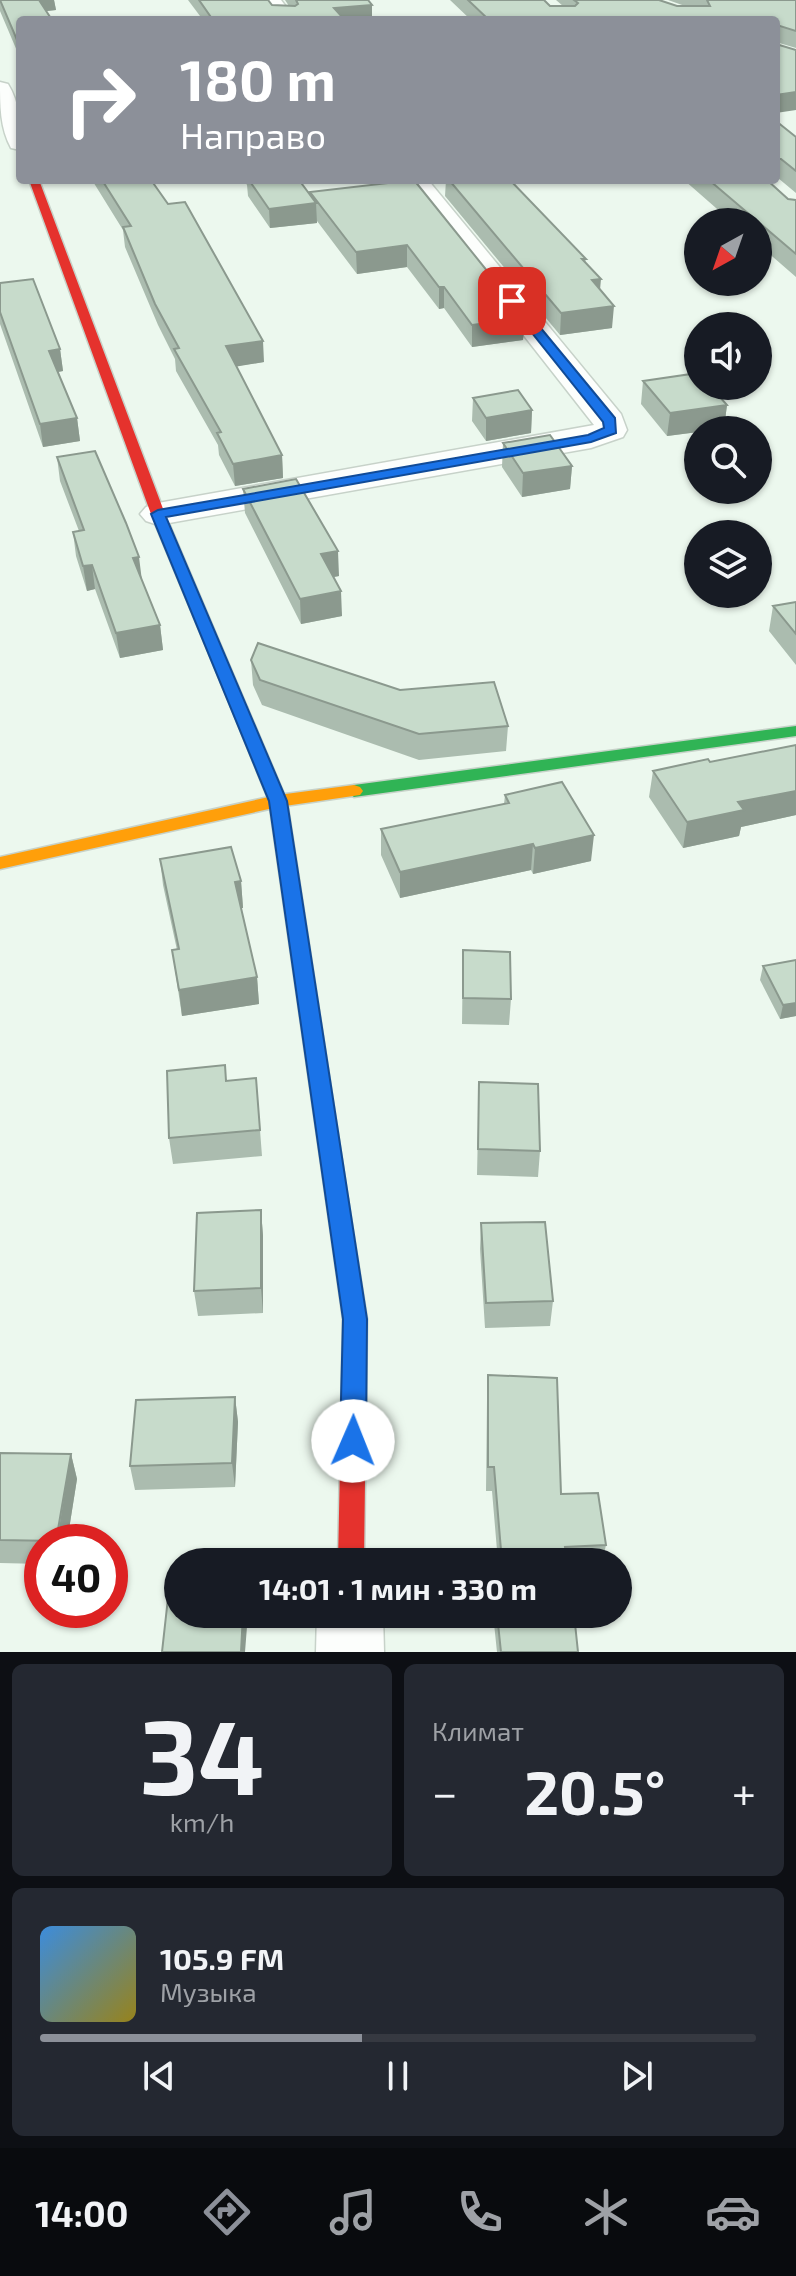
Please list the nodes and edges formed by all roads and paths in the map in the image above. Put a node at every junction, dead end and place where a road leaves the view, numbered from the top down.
1 (270, 0) edge
2 (283, 16) edge
3 (0, 89) edge
4 (16, 134) edge
5 (35, 184) edge
6 (418, 184) edge
7 (158, 514) junction
8 (796, 731) edge
9 (278, 801) junction
10 (0, 863) edge
11 (351, 1548) edge
12 (350, 1628) edge
13 (350, 1652) edge

1 - 2 street
3 - 4 street
5 - 7 street
6 - 7 street
7 - 9 street
8 - 9 street
9 - 10 street
9 - 11 street
12 - 13 street

